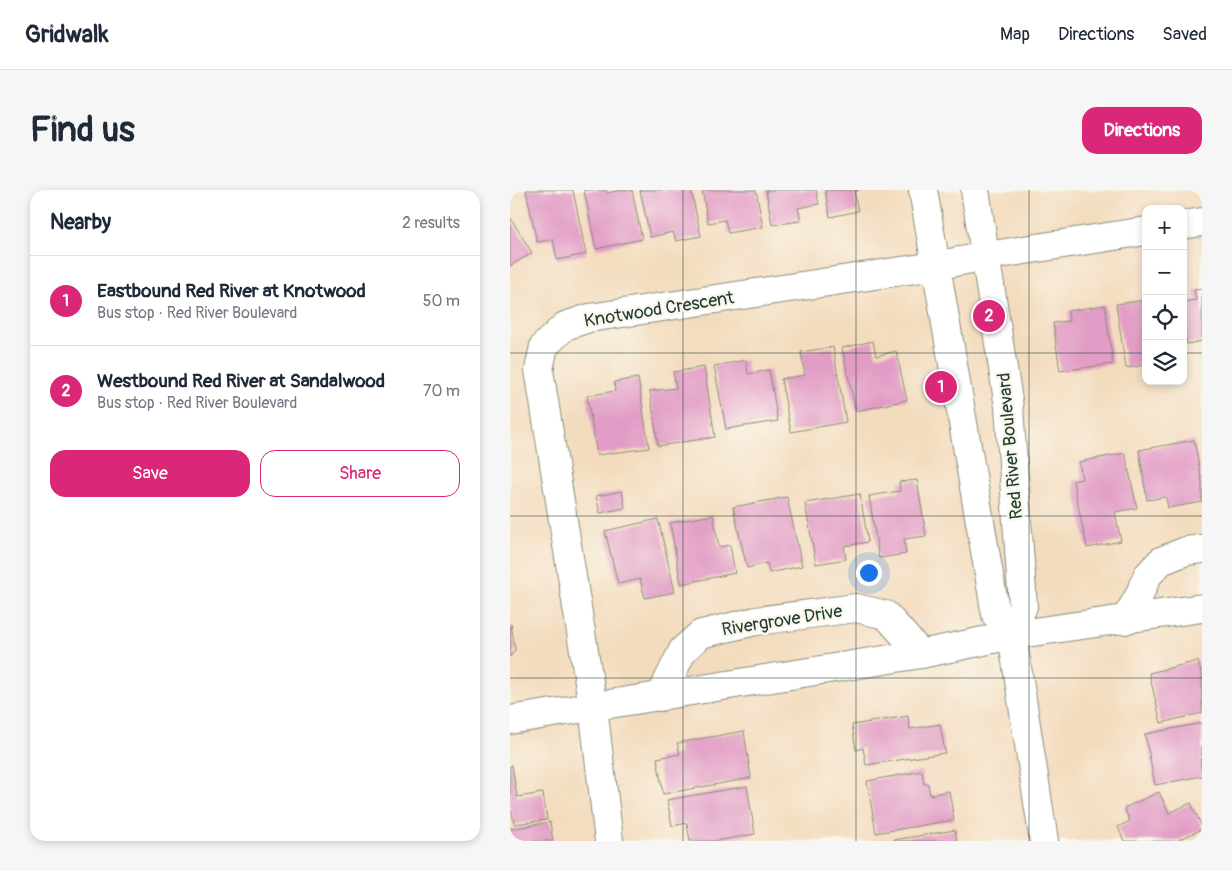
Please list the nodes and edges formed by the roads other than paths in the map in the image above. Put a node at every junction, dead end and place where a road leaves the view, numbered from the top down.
1 (923, 190) edge
2 (975, 190) edge
3 (1202, 222) edge
4 (1187, 224) edge
5 (1142, 232) edge
6 (986, 256) junction
7 (935, 266) junction
8 (1202, 549) edge
9 (1202, 608) edge
10 (1125, 620) junction
11 (1012, 635) junction
12 (921, 654) junction
13 (660, 697) junction
14 (592, 707) junction
15 (510, 720) edge
16 (609, 841) edge
17 (1044, 841) edge

1 - 7 street, Red River Boulevard
2 - 6 street, Red River Boulevard
3 - 4 street
5 - 6 street
6 - 7 street
6 - 11 street, Red River Boulevard
7 - 11 street, Red River Boulevard
7 - 14 street, Knotwood Crescent
8 - 10 street
9 - 10 street
10 - 11 street
11 - 12 street
11 - 17 street, Red River Boulevard
12 - 13 street
12 - 13 street, Rivergrove Drive
13 - 14 street
14 - 15 street
14 - 16 street, Knotwood Crescent

